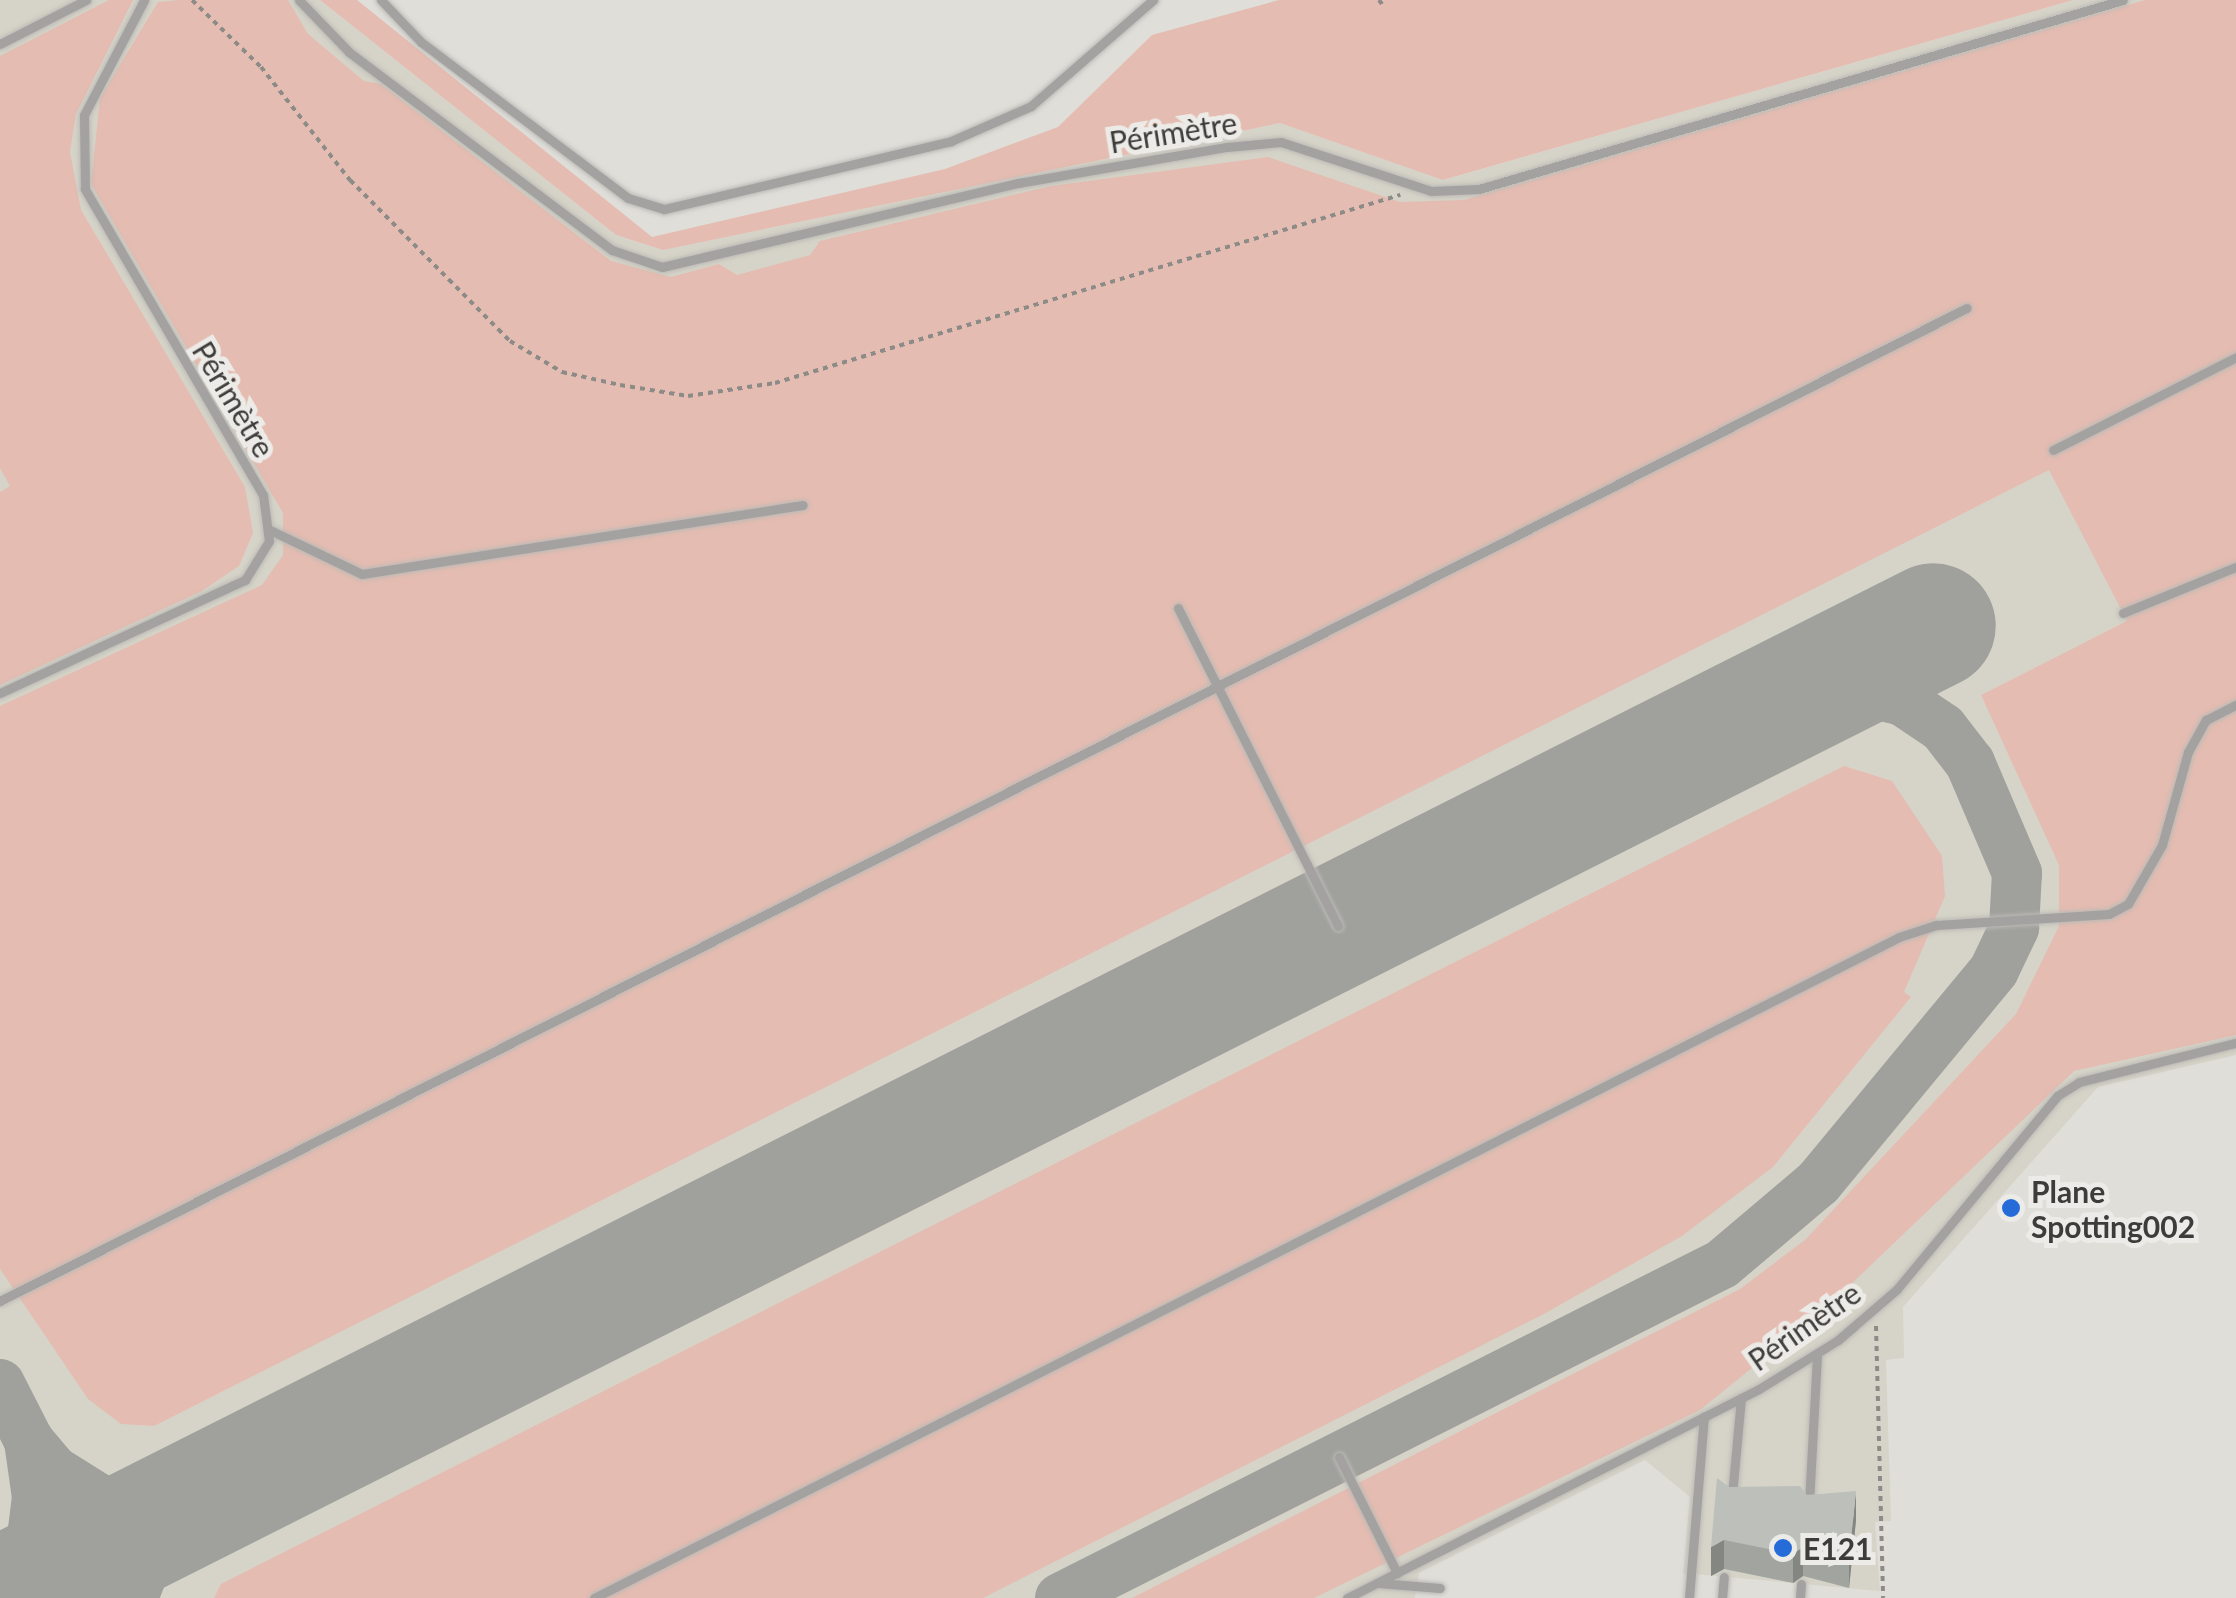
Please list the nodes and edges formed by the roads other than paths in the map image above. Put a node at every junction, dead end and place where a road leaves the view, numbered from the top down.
1 (86, 0) edge
2 (144, 0) edge
3 (298, 0) edge
4 (380, 0) edge
5 (1153, 0) edge
6 (2123, 0) edge
7 (0, 44) edge
8 (1967, 308) dead end
9 (2236, 357) edge
10 (2052, 450) dead end
11 (803, 505) dead end
12 (270, 530) junction
13 (2236, 567) edge
14 (1178, 608) dead end
15 (2123, 612) dead end
16 (1218, 689) junction
17 (0, 693) edge
18 (2236, 705) edge
19 (1338, 926) dead end
20 (2236, 1043) edge
21 (0, 1301) edge
22 (1816, 1354) junction
23 (1741, 1398) junction
24 (1704, 1417) junction
25 (1339, 1457) dead end
26 (1731, 1508) edge
27 (1808, 1516) edge
28 (1398, 1573) junction
29 (1724, 1577) dead end
30 (1377, 1583) junction
31 (1801, 1584) dead end
32 (1440, 1588) dead end
33 (594, 1598) edge
34 (1347, 1598) edge
35 (1689, 1598) edge
36 (1722, 1598) edge
37 (1800, 1598) edge

1 - 7 lane
2 - 12 lane, Périmètre
3 - 6 lane, Périmètre
4 - 5 lane
8 - 16 lane
9 - 10 lane
11 - 12 lane
12 - 17 lane
13 - 15 lane
14 - 16 lane
16 - 19 lane
16 - 21 lane
18 - 33 lane
20 - 22 lane, Périmètre
22 - 23 lane, Périmètre
22 - 27 lane
23 - 24 lane, Périmètre
23 - 26 lane
24 - 28 lane, Périmètre
24 - 35 lane
25 - 28 lane
28 - 30 lane, Périmètre
29 - 36 lane
30 - 32 lane
30 - 34 lane, Périmètre
31 - 37 lane

